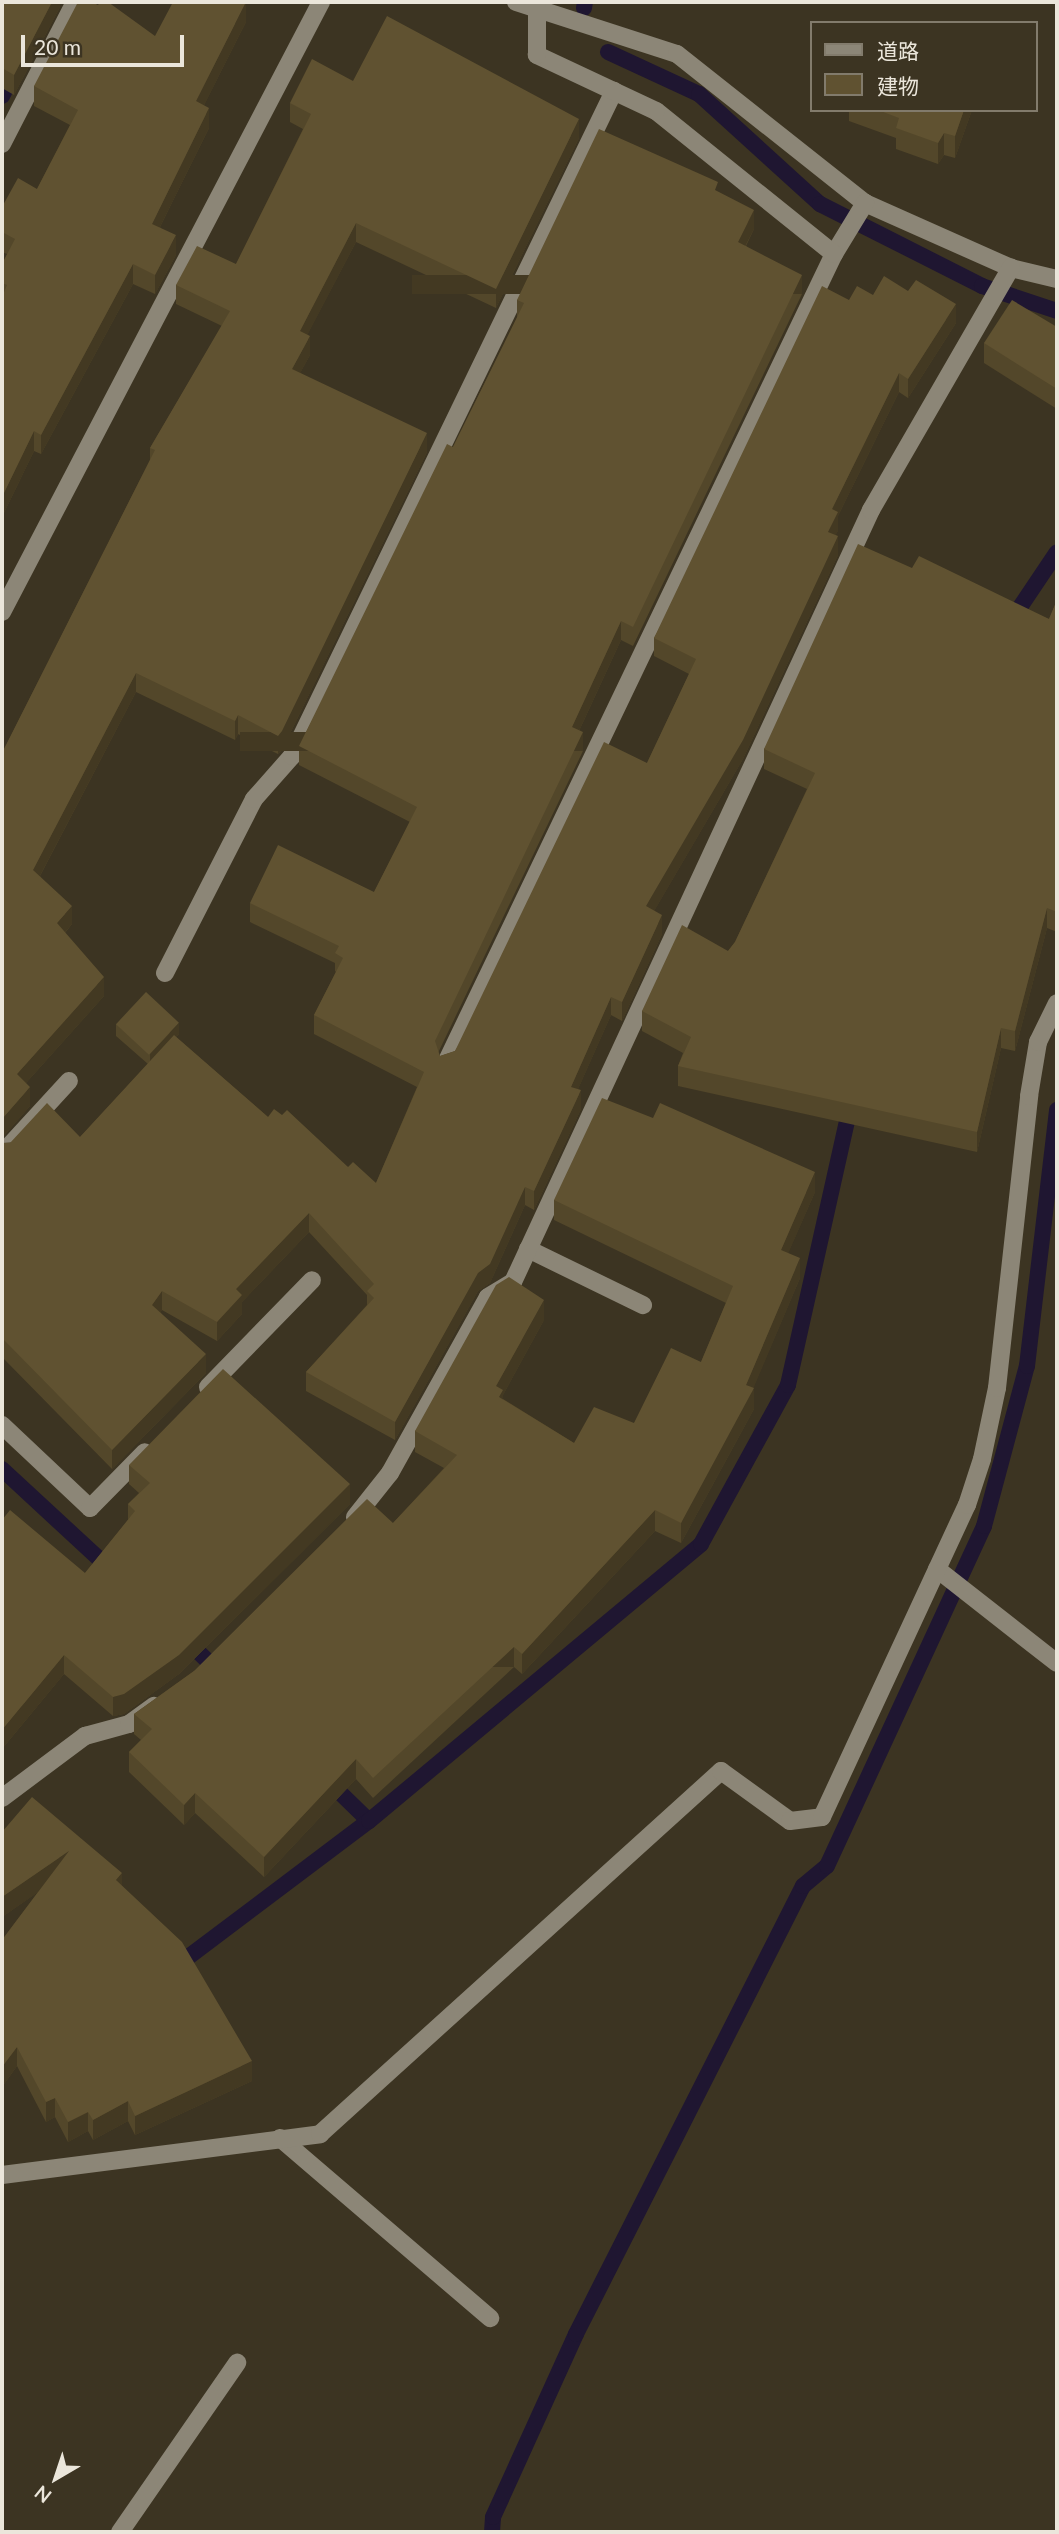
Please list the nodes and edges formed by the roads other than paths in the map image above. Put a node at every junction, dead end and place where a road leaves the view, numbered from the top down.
1 (75, 2) edge
2 (321, 2) edge
3 (516, 2) edge
4 (537, 7) junction
5 (614, 91) junction
6 (2, 144) edge
7 (862, 208) junction
8 (834, 254) junction
9 (1007, 274) junction
10 (1057, 278) edge
11 (2, 612) edge
12 (165, 973) dead end
13 (1057, 1003) edge
14 (445, 1065) edge
15 (69, 1081) dead end
16 (2, 1154) edge
17 (528, 1249) junction
18 (312, 1280) dead end
19 (643, 1305) dead end
20 (196, 1399) edge
21 (2, 1425) edge
22 (158, 1439) edge
23 (339, 1535) edge
24 (943, 1573) junction
25 (1057, 1663) edge
26 (174, 1691) edge
27 (2, 1798) edge
28 (280, 2138) junction
29 (2, 2175) edge
30 (490, 2318) dead end
31 (237, 2363) dead end
32 (120, 2532) edge

1 - 6 street
2 - 11 street
3 - 4 street
4 - 5 street
4 - 7 street
5 - 8 street
5 - 12 street
7 - 8 street
7 - 9 street
8 - 14 street
9 - 10 street
9 - 17 street
13 - 24 street
15 - 16 street
17 - 19 street
17 - 23 street
18 - 20 street
21 - 22 street
24 - 25 street
24 - 28 street
26 - 27 street
28 - 29 street
28 - 30 street
31 - 32 street

